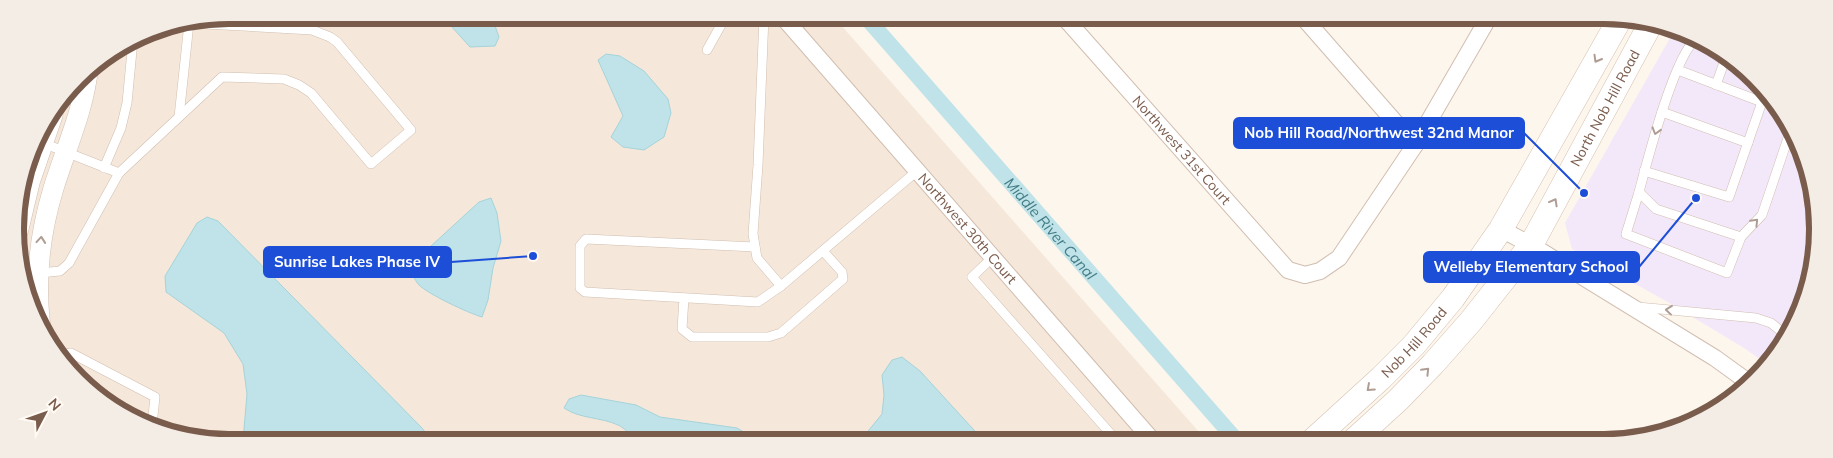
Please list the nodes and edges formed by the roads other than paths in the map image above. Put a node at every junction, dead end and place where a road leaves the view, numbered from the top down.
1 (213, 24) edge
2 (722, 24) edge
3 (764, 24) edge
4 (789, 24) edge
5 (1071, 24) edge
6 (1309, 24) edge
7 (1485, 24) edge
8 (1617, 24) edge
9 (187, 28) edge
10 (1648, 29) edge
11 (1691, 43) edge
12 (132, 48) edge
13 (707, 50) dead end
14 (1724, 62) edge
15 (1678, 70) junction
16 (84, 84) edge
17 (1716, 85) junction
18 (1762, 102) joint
19 (1662, 112) junction
20 (179, 117) junction
21 (1788, 138) edge
22 (43, 142) joint
23 (1748, 143) junction
24 (1415, 144) junction
25 (65, 153) junction
26 (104, 168) junction
27 (917, 171) junction
28 (1644, 171) junction
29 (119, 174) junction
30 (28, 190) edge
31 (1639, 192) junction
32 (1501, 229) junction
33 (1741, 237) junction
34 (1531, 244) junction
35 (755, 247) junction
36 (822, 251) junction
37 (993, 258) junction
38 (39, 273) junction
39 (781, 286) junction
40 (684, 298) junction
41 (38, 306) edge
42 (1631, 306) junction
43 (1782, 332) edge
44 (66, 354) edge
45 (1744, 379) edge
46 (153, 420) edge
47 (1111, 434) edge
48 (1147, 434) edge
49 (1320, 434) edge
50 (1361, 434) edge

1 - 20 lane
2 - 13 lane
3 - 35 lane
4 - 27 street, Northwest 30th Court
5 - 24 street, Northwest 31st Court
6 - 24 street
7 - 24 street
8 -> 32 main road, North Nob Hill Road
9 - 20 lane
34 -> 10 main road, North Nob Hill Road
11 - 15 lane
12 - 26 lane
14 - 17 lane
15 - 17 lane
15 - 19 lane
16 - 25 street
17 - 18 lane
18 - 23 lane
19 - 23 lane
19 -> 28 lane
20 - 29 lane
33 -> 21 lane
22 - 25 lane
22 - 30 street
23 - 28 lane
25 - 26 lane
38 -> 25 street
26 - 29 lane
27 - 36 lane
27 - 37 street, Northwest 30th Court
28 - 31 lane
29 - 38 lane
31 - 33 lane
31 - 33 lane
32 - 34 street
32 -> 49 main road, Nob Hill Road
34 - 42 street
50 -> 34 main road, Nob Hill Road
35 - 39 lane
35 - 40 lane
36 - 39 lane
36 - 40 lane
37 - 47 lane
37 - 48 street, Northwest 30th Court
38 - 41 street
39 - 40 lane
43 -> 42 lane
42 - 45 street
44 - 46 lane

